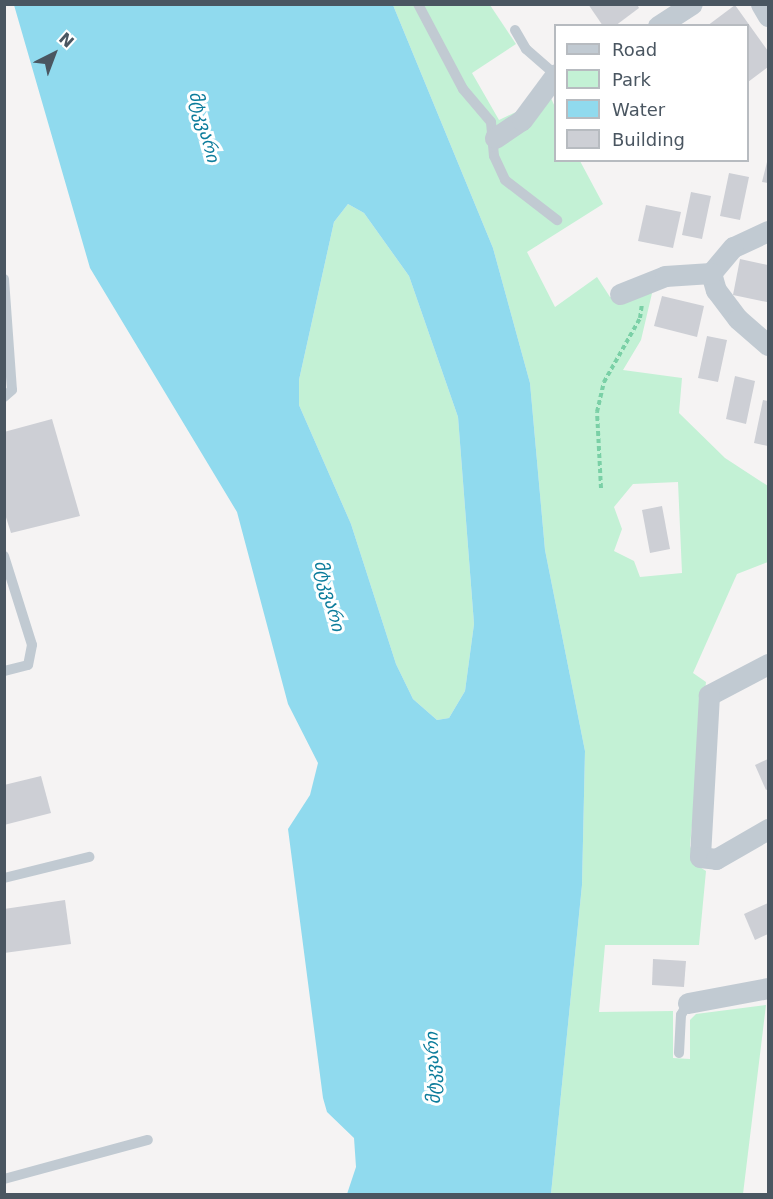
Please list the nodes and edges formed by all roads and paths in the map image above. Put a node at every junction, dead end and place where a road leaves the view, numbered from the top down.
1 (418, 4) edge
2 (761, 4) edge
3 (688, 6) edge
4 (768, 15) edge
5 (665, 24) edge
6 (515, 30) dead end
7 (554, 73) edge
8 (554, 75) edge
9 (495, 138) junction
10 (556, 220) dead end
11 (768, 231) edge
12 (711, 273) junction
13 (4, 279) edge
14 (644, 284) junction
15 (620, 294) dead end
16 (768, 345) edge
17 (4, 397) edge
18 (601, 488) dead end
19 (4, 556) edge
20 (768, 664) edge
21 (4, 671) edge
22 (768, 829) edge
23 (88, 857) dead end
24 (4, 878) edge
25 (768, 988) edge
26 (688, 1003) joint
27 (679, 1053) dead end
28 (148, 1140) dead end
29 (4, 1179) edge

1 - 9 lane
2 - 4 street
3 - 5 street
6 - 7 lane
8 - 9 street
9 - 10 lane
11 - 12 street
12 - 14 street
12 - 16 street
13 - 17 lane
14 - 15 street
14 - 18 path
19 - 21 lane
20 - 22 street
23 - 24 lane
25 - 26 street
26 - 27 lane
28 - 29 lane

